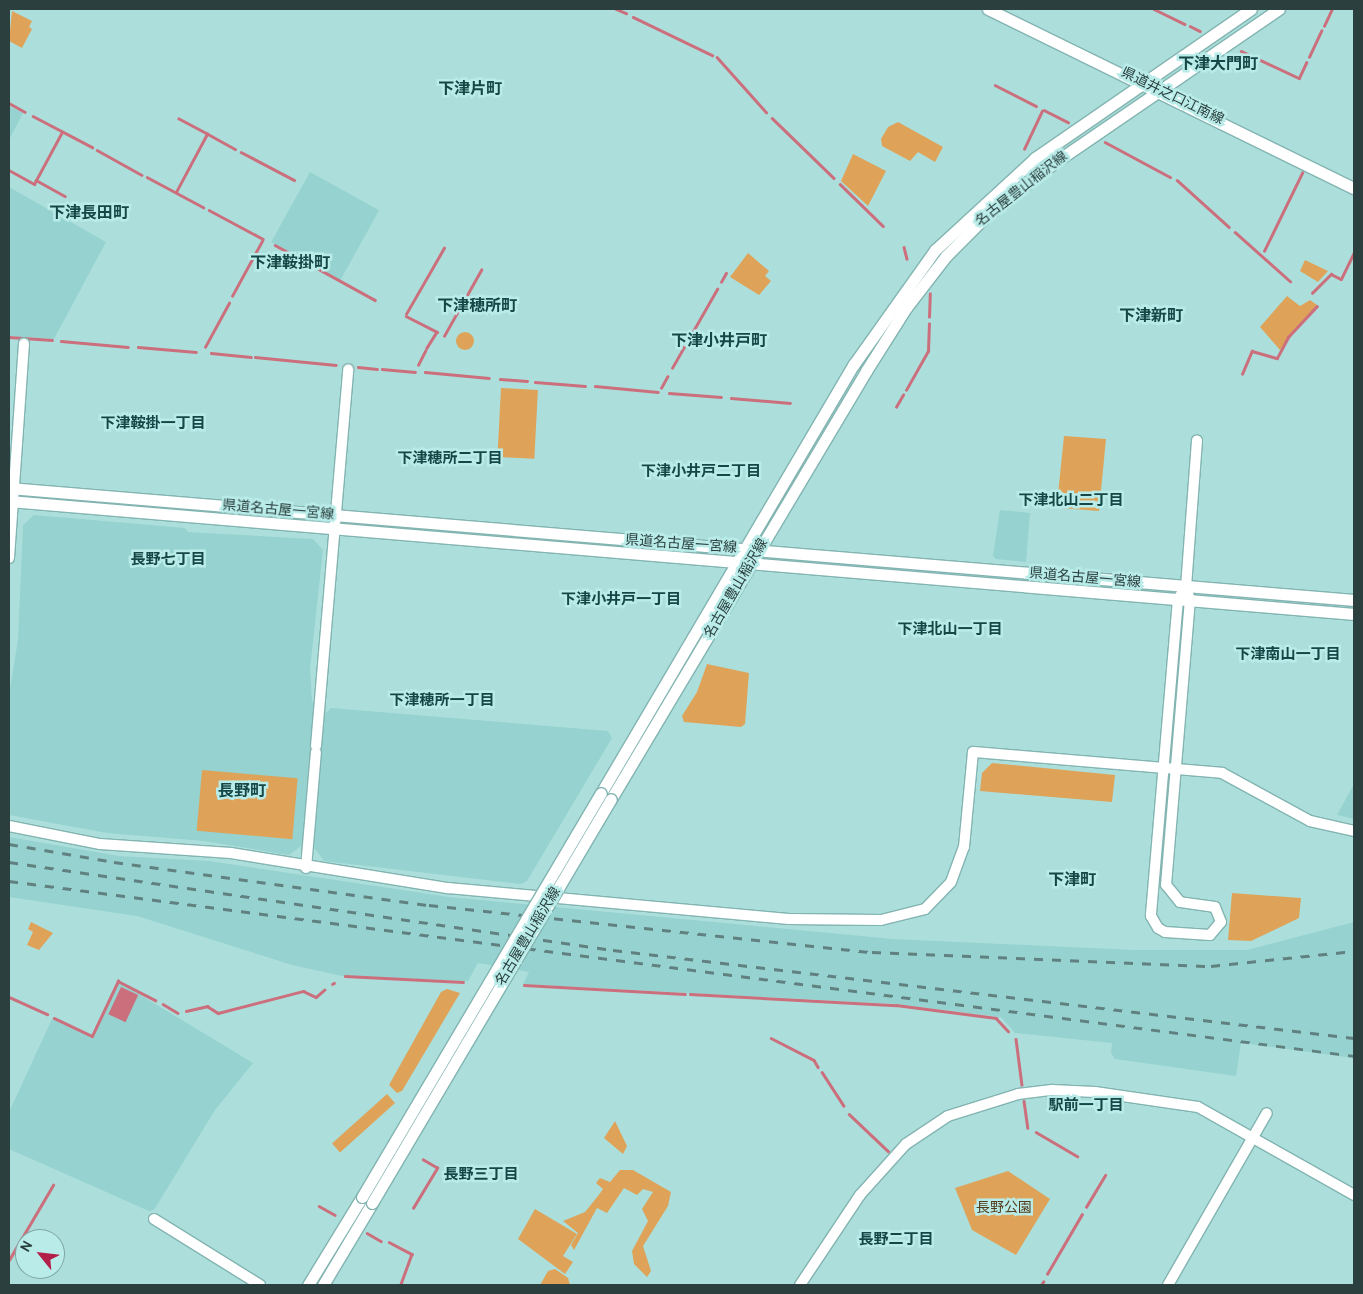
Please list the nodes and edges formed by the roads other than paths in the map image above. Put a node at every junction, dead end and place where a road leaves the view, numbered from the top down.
1 (988, 9) edge
2 (1251, 9) edge
3 (1279, 9) edge
4 (1144, 83) junction
5 (1159, 90) junction
6 (1354, 188) edge
7 (24, 344) dead end
8 (348, 369) dead end
9 (1197, 440) dead end
10 (11, 488) edge
11 (11, 501) edge
12 (335, 516) junction
13 (334, 529) junction
14 (744, 549) junction
15 (758, 551) junction
16 (9, 558) edge
17 (737, 562) junction
18 (752, 562) junction
19 (1186, 587) junction
20 (1178, 599) junction
21 (1190, 600) junction
22 (1354, 600) edge
23 (1354, 614) edge
24 (1164, 767) junction
25 (1176, 768) junction
26 (606, 796) junction
27 (9, 826) edge
28 (1354, 831) edge
29 (306, 868) junction
30 (1267, 1113) dead end
31 (1254, 1137) junction
32 (1354, 1195) edge
33 (154, 1219) dead end
34 (260, 1285) edge
35 (308, 1285) edge
36 (323, 1285) edge
37 (800, 1285) edge
38 (1168, 1285) edge

1 - 4 main road, 県道井之口江南線
2 - 4 main road, 名古屋豊山稲沢線
3 - 5 main road, 名古屋豊山稲沢線
4 - 5 main road, 県道井之口江南線
4 - 14 main road, 名古屋豊山稲沢線
5 - 6 main road, 県道井之口江南線
5 - 15 main road, 名古屋豊山稲沢線
7 - 10 street
8 - 12 street
9 - 19 street
10 - 11 street
10 - 12 main road, 県道名古屋一宮線
11 - 13 main road, 県道名古屋一宮線
11 - 16 street
12 - 13 street
12 - 14 main road, 県道名古屋一宮線
13 - 17 main road, 県道名古屋一宮線
13 - 29 street
14 - 15 main road, 県道名古屋一宮線
14 - 17 main road, 名古屋豊山稲沢線
15 - 18 main road, 名古屋豊山稲沢線
15 - 19 main road, 県道名古屋一宮線
17 - 18 main road, 県道名古屋一宮線
17 - 26 main road, 名古屋豊山稲沢線
18 - 20 main road, 県道名古屋一宮線
18 - 26 main road, 名古屋豊山稲沢線
19 - 20 street
19 - 21 street
19 - 22 main road, 県道名古屋一宮線
20 - 21 main road, 県道名古屋一宮線
20 - 24 street
21 - 23 main road, 県道名古屋一宮線
21 - 25 street
24 - 25 street
24 - 25 street
24 - 29 street
25 - 28 street
26 - 35 main road, 名古屋豊山稲沢線, bridge
26 - 36 main road, 名古屋豊山稲沢線, bridge
27 - 29 street
30 - 31 street
31 - 32 street
31 - 37 street
31 - 38 street
33 - 34 street

